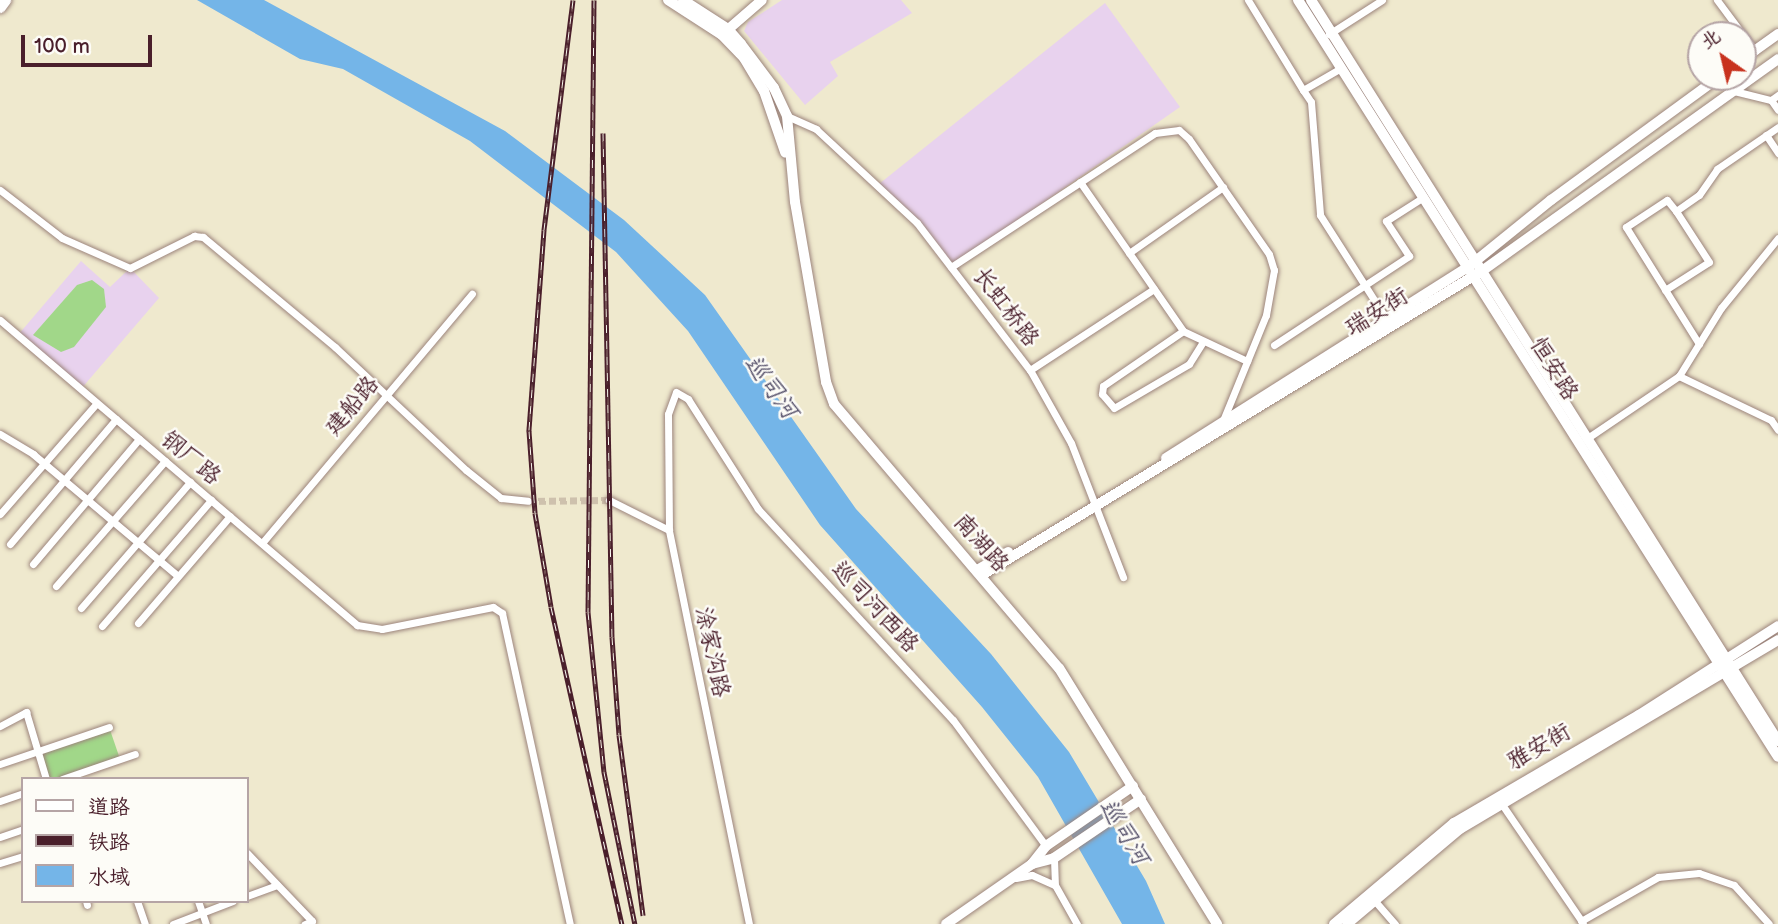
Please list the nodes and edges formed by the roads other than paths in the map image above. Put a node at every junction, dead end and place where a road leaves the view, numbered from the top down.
1 (5, 0) edge
2 (668, 0) edge
3 (683, 0) edge
4 (753, 0) edge
5 (762, 0) edge
6 (1248, 0) edge
7 (1298, 0) edge
8 (1311, 0) edge
9 (1382, 0) edge
10 (1717, 0) edge
11 (0, 8) edge
12 (1733, 21) edge
13 (722, 31) junction
14 (1778, 34) edge
15 (1327, 36) junction
16 (1757, 50) edge
17 (1778, 59) edge
18 (1341, 68) junction
19 (1757, 74) edge
20 (1303, 90) junction
21 (1700, 91) edge
22 (1734, 91) joint
23 (1774, 97) edge
24 (1778, 110) edge
25 (787, 116) junction
26 (1778, 127) edge
27 (1766, 135) junction
28 (1778, 153) edge
29 (789, 165) junction
30 (1080, 182) junction
31 (1223, 187) junction
32 (0, 190) edge
33 (1422, 198) junction
34 (1676, 211) junction
35 (1778, 238) edge
36 (1129, 253) junction
37 (951, 267) junction
38 (1474, 270) junction
39 (1364, 285) junction
40 (1154, 289) junction
41 (1665, 290) junction
42 (472, 294) dead end
43 (0, 320) edge
44 (1387, 320) junction
45 (7, 326) junction
46 (1183, 331) junction
47 (0, 334) edge
48 (1202, 343) junction
49 (1699, 344) junction
50 (1274, 345) dead end
51 (1247, 361) junction
52 (1030, 370) junction
53 (1679, 376) junction
54 (681, 392) joint
55 (385, 396) junction
56 (97, 403) junction
57 (116, 419) junction
58 (1222, 423) junction
59 (1778, 430) edge
60 (0, 434) edge
61 (139, 439) junction
62 (1580, 443) junction
63 (165, 461) junction
64 (44, 463) junction
65 (64, 480) junction
66 (190, 482) junction
67 (88, 500) junction
68 (211, 500) junction
69 (528, 500) tunnel mouth
70 (609, 500) tunnel mouth
71 (1096, 504) junction
72 (0, 514) edge
73 (230, 516) junction
74 (113, 520) junction
75 (669, 530) junction
76 (138, 541) junction
77 (262, 543) junction
78 (10, 544) dead end
79 (158, 559) junction
80 (33, 565) dead end
81 (980, 573) junction
82 (178, 576) junction
83 (1123, 577) dead end
84 (56, 586) dead end
85 (80, 608) dead end
86 (138, 623) dead end
87 (102, 626) dead end
88 (1778, 626) edge
89 (1778, 640) edge
90 (1724, 668) junction
91 (0, 726) edge
92 (110, 727) dead end
93 (1778, 741) edge
94 (38, 751) junction
95 (135, 754) dead end
96 (1778, 756) edge
97 (0, 764) edge
98 (45, 777) edge
99 (68, 777) edge
100 (1133, 786) junction
101 (21, 794) edge
102 (1141, 799) junction
103 (1500, 800) junction
104 (0, 801) edge
105 (21, 830) edge
106 (0, 837) edge
107 (1046, 846) junction
108 (21, 857) edge
109 (249, 858) edge
110 (1054, 858) junction
111 (0, 863) edge
112 (1032, 864) junction
113 (1010, 880) junction
114 (276, 885) junction
115 (1055, 885) junction
116 (248, 896) edge
117 (1374, 900) junction
118 (138, 903) edge
119 (199, 903) edge
120 (228, 903) edge
121 (202, 913) junction
122 (1582, 923) edge
123 (145, 924) edge
124 (173, 924) edge
125 (206, 924) edge
126 (305, 924) edge
127 (570, 924) edge
128 (749, 924) edge
129 (946, 924) edge
130 (1077, 924) edge
131 (1217, 924) edge
132 (1334, 924) edge
133 (1347, 924) edge
134 (1395, 924) edge
135 (1769, 924) edge

1 - 11 main road
2 - 13 main road, 南湖路
3 - 13 main road, 南湖路
4 - 13 main road
5 - 13 main road
6 - 20 street
7 - 15 main road, 恒安路
8 - 15 main road, 恒安路
9 - 15 street
10 - 12 street
13 - 25 main road, 南湖路
13 - 29 main road, 南湖路
14 - 16 main road
15 - 18 main road, 恒安路
15 - 38 main road, 恒安路
17 - 19 main road, 瑞安街
18 - 20 street
18 - 33 main road, 恒安路
20 - 39 street
21 - 38 main road, 瑞安街
22 - 23 street
22 - 38 main road, 瑞安街
23 - 24 street
25 - 29 main road, 南湖路
25 - 37 street, 长虹桥路
26 - 27 street
27 - 28 street
27 - 34 street
29 - 81 main road, 南湖路
30 - 31 street
30 - 36 street
30 - 37 street
31 - 36 street
31 - 51 street
32 - 55 street
33 - 38 main road, 恒安路
33 - 39 street
34 - 41 street
34 - 41 street
35 - 49 street
36 - 40 street
37 - 52 street, 长虹桥路
38 - 44 main road, 瑞安街
38 - 62 main road, 恒安路
38 - 71 main road, 瑞安街
39 - 44 street
39 - 50 street
40 - 46 street
40 - 52 street
41 - 49 street
42 - 55 street, 建船路
43 - 45 street, 钢厂路
44 - 58 main road, 瑞安街
45 - 47 street
45 - 56 street, 钢厂路
46 - 48 street
46 - 48 street
48 - 51 street
49 - 53 street
51 - 58 street
52 - 71 street, 长虹桥路
53 - 59 street
53 - 62 street
54 - 75 street, 涂家沟路
54 - 107 street, 巡司河西路
55 - 69 street
55 - 77 street, 建船路
56 - 57 street, 钢厂路
56 - 64 street
57 - 61 street, 钢厂路
57 - 65 street
58 - 71 main road, 瑞安街
60 - 64 street
61 - 63 street, 钢厂路
61 - 67 street
62 - 90 main road, 恒安路
63 - 66 street, 钢厂路
63 - 74 street
64 - 65 street
64 - 72 street
65 - 67 street
65 - 78 street
66 - 68 street, 钢厂路
66 - 76 street
67 - 74 street
67 - 80 street
68 - 73 street, 钢厂路
68 - 79 street
70 - 75 street
71 - 81 main road, 瑞安街
71 - 83 street, 长虹桥路
73 - 77 street, 钢厂路
73 - 82 street
74 - 76 street
74 - 84 street
75 - 128 street, 涂家沟路
76 - 79 street
76 - 85 street
77 - 127 street, 钢厂路
79 - 82 street
79 - 87 street
81 - 100 main road, 南湖路
82 - 86 street
88 - 90 main road, 雅安街
89 - 90 main road, 雅安街
90 - 93 main road, 恒安路
90 - 96 main road, 恒安路
90 - 103 main road, 雅安街
91 - 94 street
92 - 94 street
94 - 97 street
94 - 98 street
95 - 99 street
100 - 102 main road, 南湖路
100 - 107 main road
101 - 104 street
102 - 110 main road
102 - 131 main road, 南湖路
103 - 117 main road, 雅安街
103 - 122 street
105 - 106 street
107 - 112 main road
108 - 111 street
109 - 114 street
110 - 112 main road
110 - 115 street
112 - 113 main road
113 - 115 street
113 - 129 main road
114 - 116 street
114 - 126 street
115 - 130 street
117 - 132 main road, 雅安街
117 - 133 main road, 雅安街
117 - 134 street
118 - 123 street
119 - 121 street
120 - 121 street
121 - 124 street
121 - 125 street
122 - 135 street

